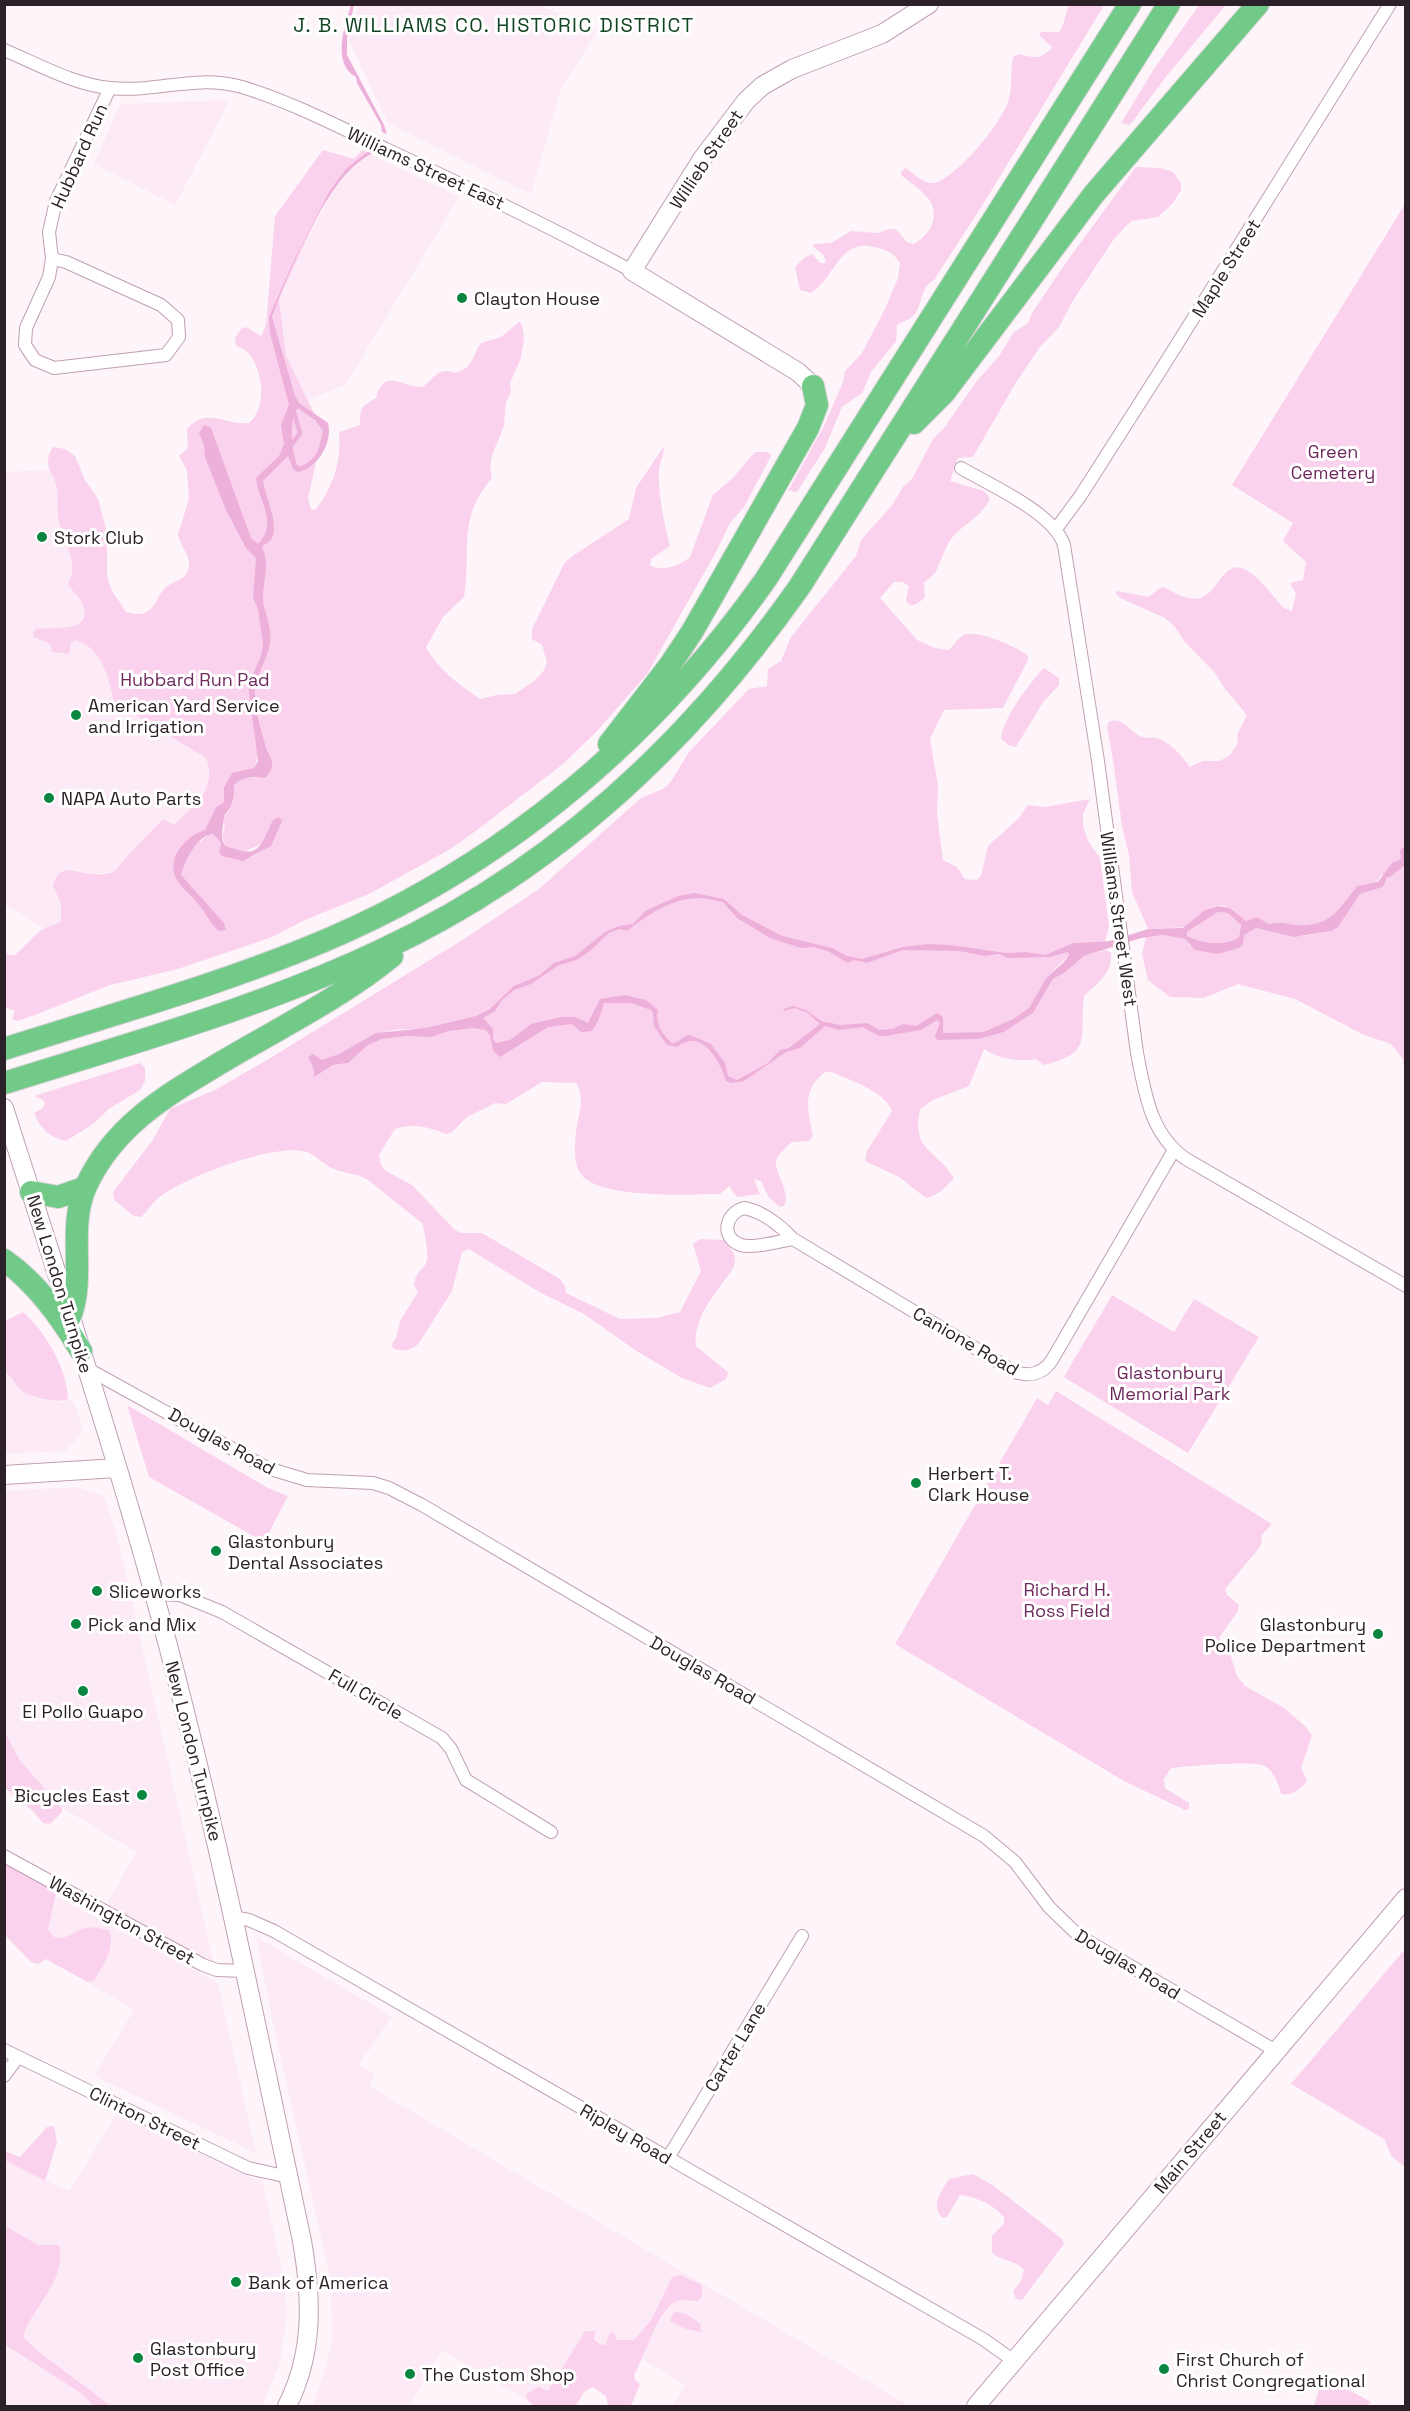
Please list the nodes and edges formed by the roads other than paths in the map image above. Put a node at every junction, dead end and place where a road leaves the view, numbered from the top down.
1 (929, 4) edge
2 (1130, 4) edge
3 (1168, 4) edge
4 (1258, 4) edge
5 (1390, 4) edge
6 (4, 50) edge
7 (110, 88) junction
8 (52, 259) junction
9 (632, 271) junction
10 (813, 386) joint
11 (894, 438) junction
12 (960, 468) dead end
13 (1056, 528) junction
14 (597, 769) junction
15 (418, 933) junction
16 (8, 1047) edge
17 (13, 1080) edge
18 (4, 1108) edge
19 (1174, 1150) junction
20 (84, 1188) junction
21 (31, 1192) junction
22 (793, 1239) junction
23 (4, 1260) edge
24 (1406, 1286) edge
25 (70, 1317) junction
26 (84, 1360) junction
27 (117, 1468) junction
28 (4, 1475) edge
29 (154, 1594) junction
30 (551, 1832) dead end
31 (4, 1856) edge
32 (1406, 1898) edge
33 (232, 1917) junction
34 (802, 1936) dead end
35 (244, 1971) junction
36 (4, 2050) edge
37 (1276, 2051) junction
38 (18, 2057) junction
39 (4, 2076) edge
40 (668, 2158) junction
41 (288, 2176) junction
42 (1014, 2361) junction
43 (287, 2406) edge
44 (976, 2406) edge

1 - 9 main road, Willieb Street
2 - 14 highway
3 - 11 highway
4 - 11 highway
5 - 13 street, Maple Street
6 - 7 street, Williams Street East
7 - 8 street, Hubbard Run
7 - 9 street, Williams Street East
8 - 8 street, Hubbard Run
9 - 10 main road, Williams Street East
10 - 14 highway
11 - 15 highway
12 - 13 street
13 - 19 street, Williams Street West
14 - 16 highway
15 - 17 highway
15 - 20 highway
18 - 21 main road, New London Turnpike
19 - 22 street, Canione Road
19 - 24 street, Williams Street West
20 - 21 highway
20 - 25 highway
21 - 25 main road, New London Turnpike
22 - 22 street, Canione Road
23 - 26 highway
25 - 26 main road, New London Turnpike
26 - 27 main road, New London Turnpike
26 - 37 street, Douglas Road
27 - 28 main road
27 - 29 main road, New London Turnpike
29 - 30 street, Full Circle
29 - 33 main road, New London Turnpike
31 - 35 street, Washington Street
32 - 37 main road, Main Street
33 - 35 main road, New London Turnpike
33 - 40 street, Ripley Road
34 - 40 street, Carter Lane
35 - 41 main road, New London Turnpike
36 - 38 street, Clinton Street
37 - 42 main road, Main Street
38 - 39 street
38 - 41 street, Clinton Street
40 - 42 street, Ripley Road
41 - 43 main road, New London Turnpike
42 - 44 main road, Main Street

